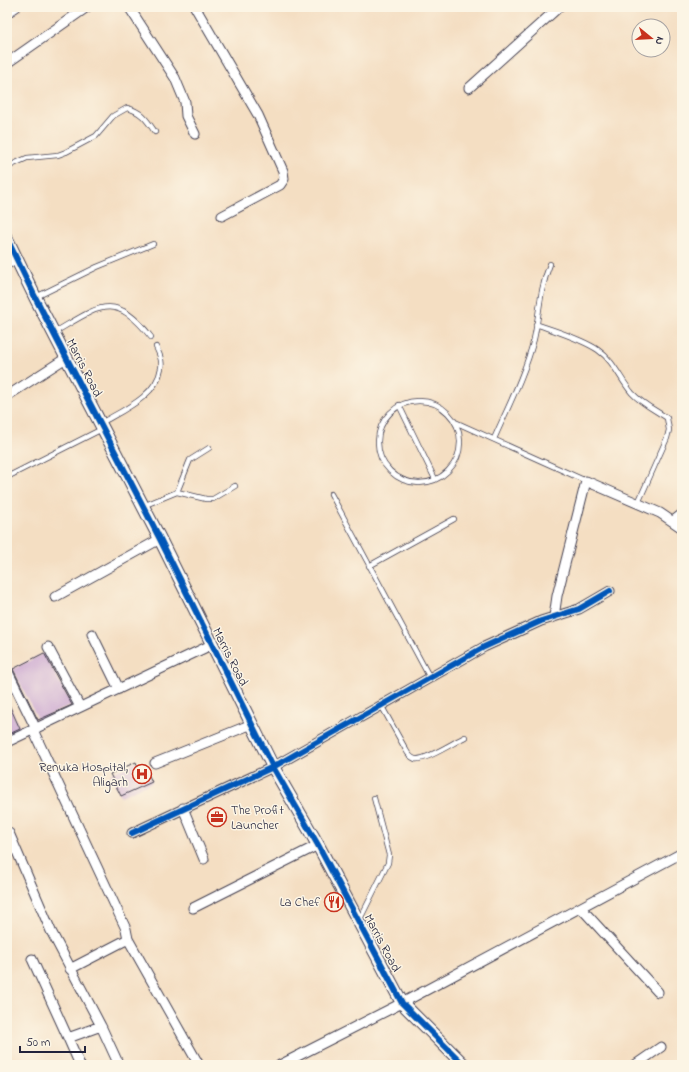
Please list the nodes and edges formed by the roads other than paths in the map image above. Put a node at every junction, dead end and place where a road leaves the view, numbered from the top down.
1 (16, 7) edge
2 (87, 7) edge
3 (129, 7) edge
4 (195, 7) edge
5 (559, 7) edge
6 (7, 13) edge
7 (7, 63) edge
8 (469, 88) dead end
9 (155, 132) dead end
10 (195, 134) dead end
11 (7, 167) edge
12 (222, 216) dead end
13 (7, 239) edge
14 (153, 244) dead end
15 (11, 261) edge
16 (550, 264) dead end
17 (35, 297) junction
18 (536, 324) junction
19 (54, 332) junction
20 (151, 337) dead end
21 (156, 347) dead end
22 (66, 358) junction
23 (7, 396) edge
24 (399, 405) junction
25 (455, 422) junction
26 (101, 426) junction
27 (494, 440) junction
28 (209, 448) dead end
29 (7, 477) edge
30 (435, 479) junction
31 (586, 481) junction
32 (235, 486) dead end
33 (178, 492) junction
34 (331, 494) dead end
35 (638, 503) junction
36 (143, 506) junction
37 (682, 514) edge
38 (454, 519) dead end
39 (673, 521) junction
40 (682, 528) edge
41 (160, 539) junction
42 (369, 566) junction
43 (610, 591) dead end
44 (55, 597) dead end
45 (554, 617) junction
46 (92, 634) dead end
47 (211, 645) junction
48 (48, 647) dead end
49 (7, 670) edge
50 (430, 678) junction
51 (119, 689) junction
52 (381, 705) junction
53 (80, 708) junction
54 (252, 724) junction
55 (34, 729) junction
56 (465, 737) dead end
57 (7, 742) edge
58 (155, 763) dead end
59 (273, 767) junction
60 (374, 798) dead end
61 (183, 808) junction
62 (8, 832) edge
63 (132, 833) dead end
64 (318, 845) junction
65 (682, 853) edge
66 (204, 859) dead end
67 (192, 908) dead end
68 (581, 908) junction
69 (359, 922) junction
70 (128, 939) junction
71 (32, 959) dead end
72 (70, 969) junction
73 (658, 992) dead end
74 (402, 1003) junction
75 (101, 1026) junction
76 (68, 1038) junction
77 (661, 1047) dead end
78 (80, 1065) edge
79 (119, 1065) edge
80 (199, 1065) edge
81 (280, 1065) edge
82 (464, 1065) edge
83 (635, 1065) edge

1 - 6 street
2 - 7 street
3 - 10 street
4 - 12 street
5 - 8 street
9 - 11 lane
13 - 15 street, Marris Road
14 - 17 lane
15 - 17 street, Marris Road
16 - 18 lane
17 - 19 street, Marris Road
18 - 27 lane
18 - 35 lane
19 - 20 lane
19 - 22 street, Marris Road
21 - 26 lane
22 - 23 street
22 - 26 street, Marris Road
24 - 25 lane
24 - 30 lane
24 - 30 lane
25 - 27 lane
25 - 30 lane
26 - 29 lane
26 - 36 street, Marris Road
27 - 31 lane
28 - 33 lane
31 - 35 street
31 - 45 street
32 - 33 lane
33 - 36 lane
34 - 42 lane
35 - 39 street
36 - 41 street, Marris Road
37 - 39 street
38 - 42 lane
39 - 40 street
41 - 44 street
41 - 47 street, Marris Road
42 - 50 lane
43 - 45 street
45 - 50 street
46 - 51 street
47 - 51 street
47 - 54 street, Marris Road
48 - 53 street
49 - 55 street
50 - 52 street
51 - 53 street
52 - 56 lane
52 - 59 street
53 - 55 street
54 - 58 street
54 - 59 street, Marris Road
55 - 57 street
55 - 70 street
59 - 61 street
59 - 64 street, Marris Road
60 - 69 lane
61 - 63 street
61 - 66 street
62 - 72 street
64 - 67 street
64 - 69 street, Marris Road
65 - 68 street
68 - 73 street
68 - 74 street
69 - 74 street, Marris Road
70 - 72 street
70 - 80 street
71 - 76 street
72 - 75 street
74 - 81 street
74 - 82 street, Marris Road
75 - 76 street
75 - 79 street
76 - 78 street
77 - 83 street

